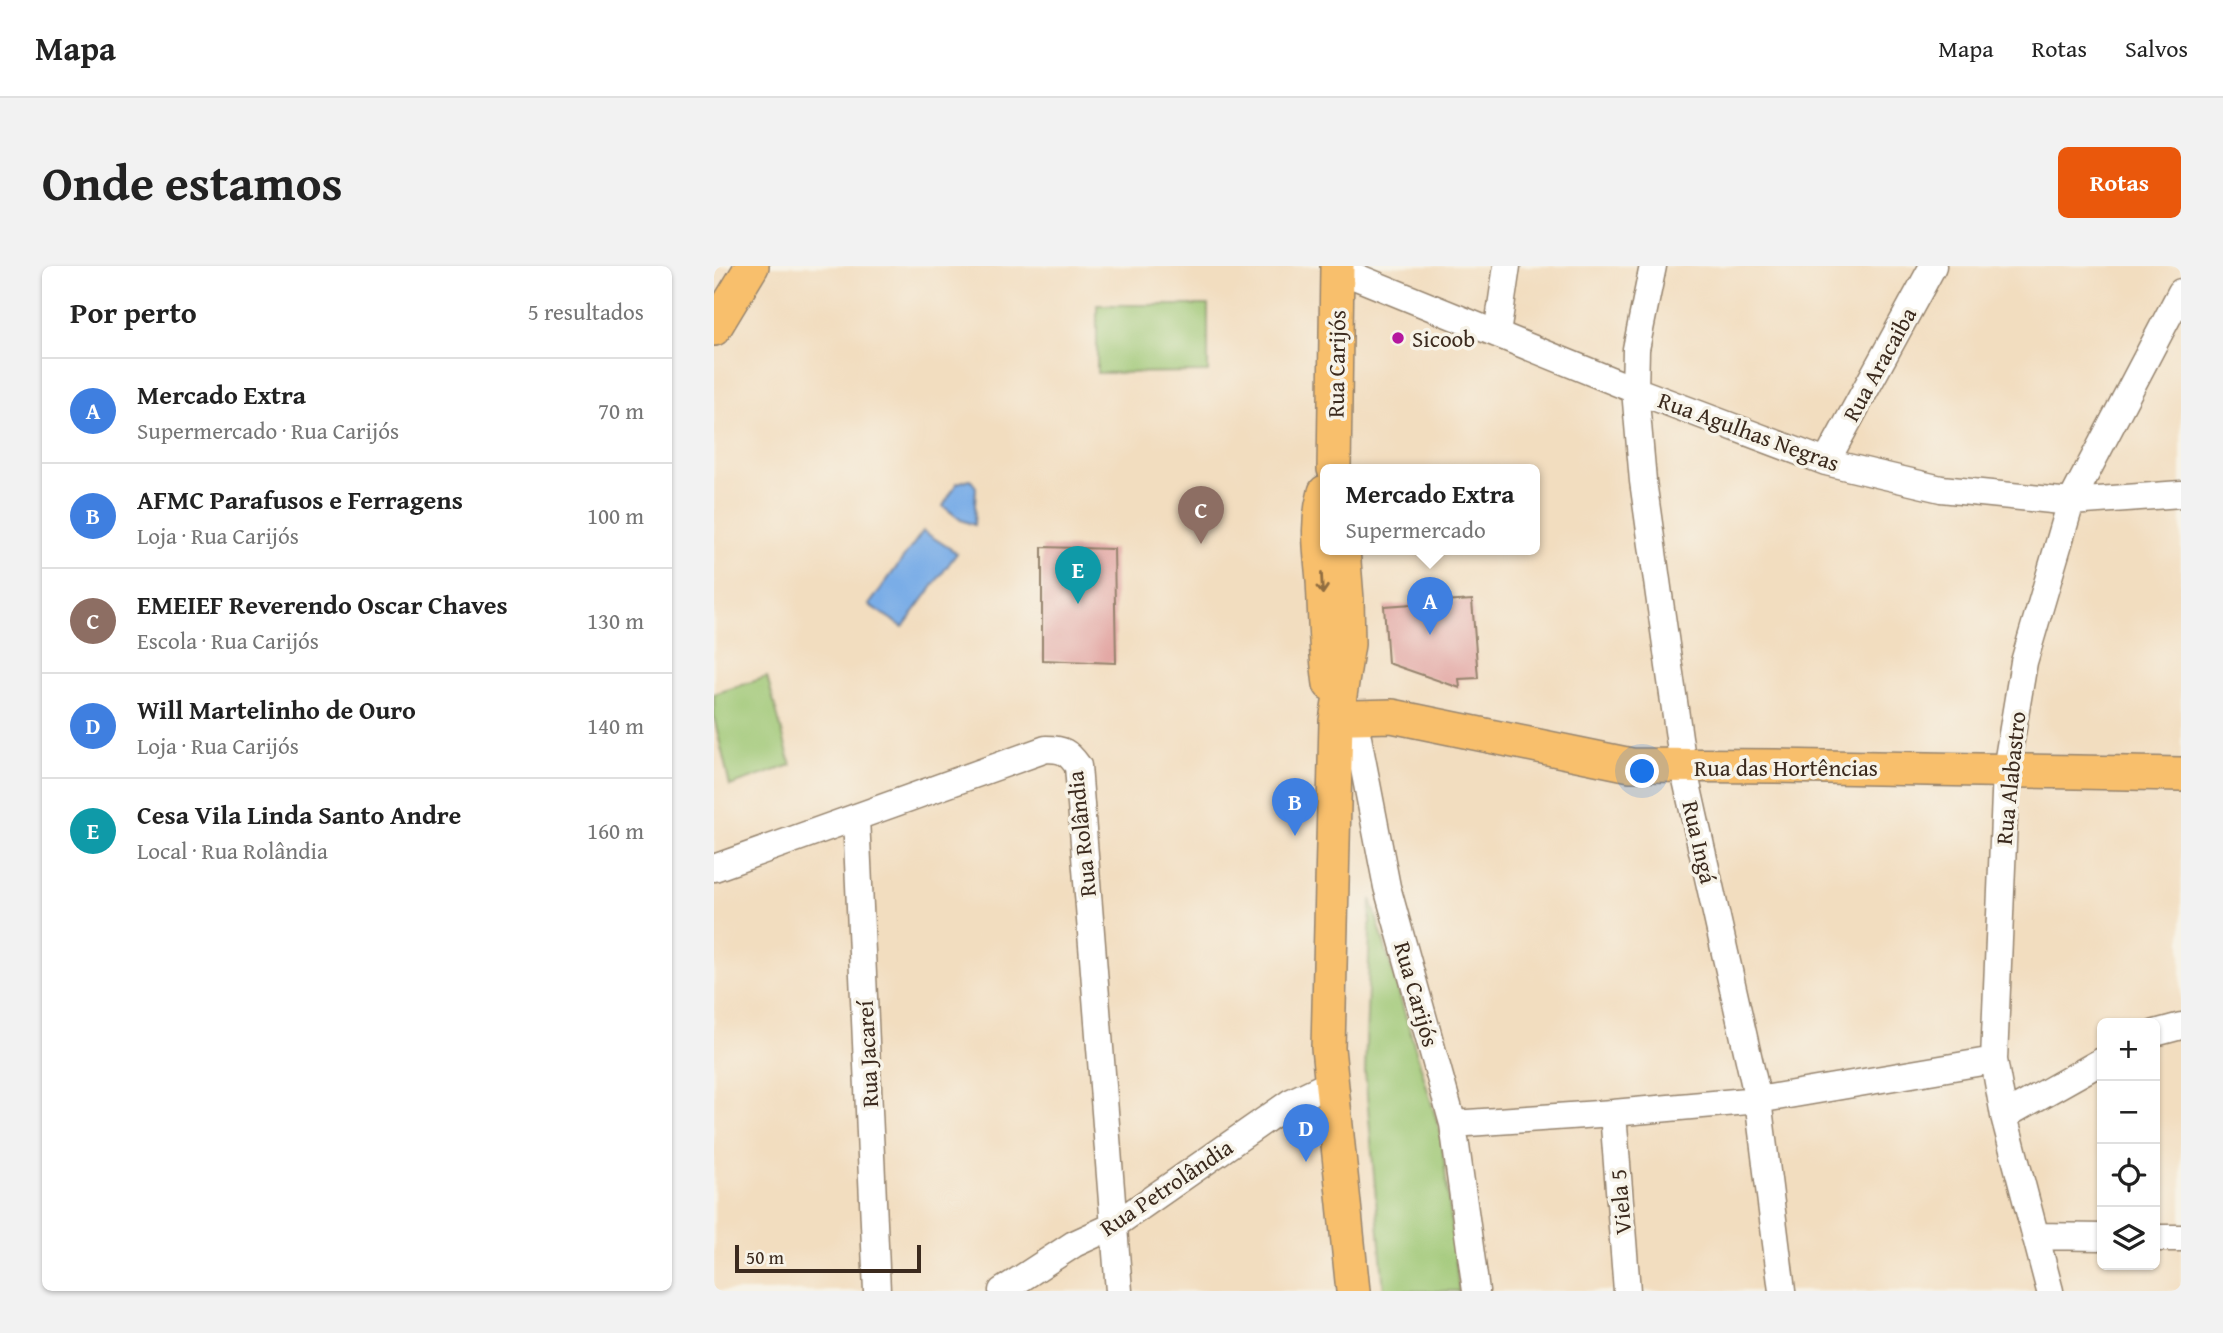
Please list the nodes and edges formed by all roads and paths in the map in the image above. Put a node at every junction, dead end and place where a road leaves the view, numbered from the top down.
1 (752, 266) edge
2 (1507, 266) edge
3 (1653, 266) edge
4 (1933, 266) edge
5 (1337, 267) edge
6 (2181, 292) edge
7 (714, 329) edge
8 (1497, 334) junction
9 (1635, 390) junction
10 (1826, 462) junction
11 (1331, 464) edge
12 (2181, 494) edge
13 (2071, 502) junction
14 (1320, 509) edge
15 (1343, 555) edge
16 (1345, 719) junction
17 (1683, 766) junction
18 (2006, 770) junction
19 (2181, 774) edge
20 (856, 817) junction
21 (714, 868) edge
22 (2181, 1026) edge
23 (2160, 1032) edge
24 (1994, 1060) junction
25 (2097, 1064) edge
26 (1331, 1083) junction
27 (1758, 1100) junction
28 (1613, 1113) junction
29 (2004, 1116) junction
30 (1453, 1124) junction
31 (1113, 1226) junction
32 (2035, 1236) junction
33 (2097, 1237) edge
34 (2160, 1238) edge
35 (2181, 1238) edge
36 (877, 1291) edge
37 (1002, 1291) edge
38 (1119, 1291) edge
39 (1353, 1291) edge
40 (1476, 1291) edge
41 (1627, 1291) edge
42 (1782, 1291) edge
43 (2050, 1291) edge

1 - 7 main road
2 - 8 street
3 - 9 street, Rua Ingá
4 - 10 street, Rua Aracaiba
5 - 8 street, Rua Agulhas Negras
5 - 11 main road, Rua Carijós
6 - 13 street, Rua Alabastro
8 - 9 street, Rua Agulhas Negras
9 - 10 street, Rua Agulhas Negras
9 - 17 street, Rua Ingá
10 - 13 street, Rua Agulhas Negras
12 - 13 street, Rua Agulhas Negras
13 - 18 street, Rua Alabastro
14 -> 16 main road, Rua Carijós
15 - 16 main road, Rua Carijós
16 - 17 main road, Rua das Hortências
16 - 26 main road, Rua Carijós
16 - 30 street, Rua Carijós
17 - 18 main road, Rua das Hortências
17 - 27 street, Rua Ingá
18 - 19 main road, Rua das Hortências
18 - 24 street, Rua Alabastro
20 - 21 street, Rua Rolândia
20 - 31 street, Rua Rolândia
20 - 36 street, Rua Jacareí
22 - 23 street
24 - 27 street
24 - 29 street, Rua Alabastro
25 - 29 street
26 - 31 street, Rua Petrolândia
26 - 39 main road, Rua Carijós
27 - 28 street
27 - 42 street, Rua Ingá
28 - 30 street
28 - 41 street, Viela 5
29 - 32 street, Rua Alabastro
30 - 40 street, Rua Carijós
31 - 37 street, Rua Petrolândia
31 - 38 street, Rua Rolândia
32 - 33 street
32 - 43 street, Rua Alabastro
34 - 35 street

